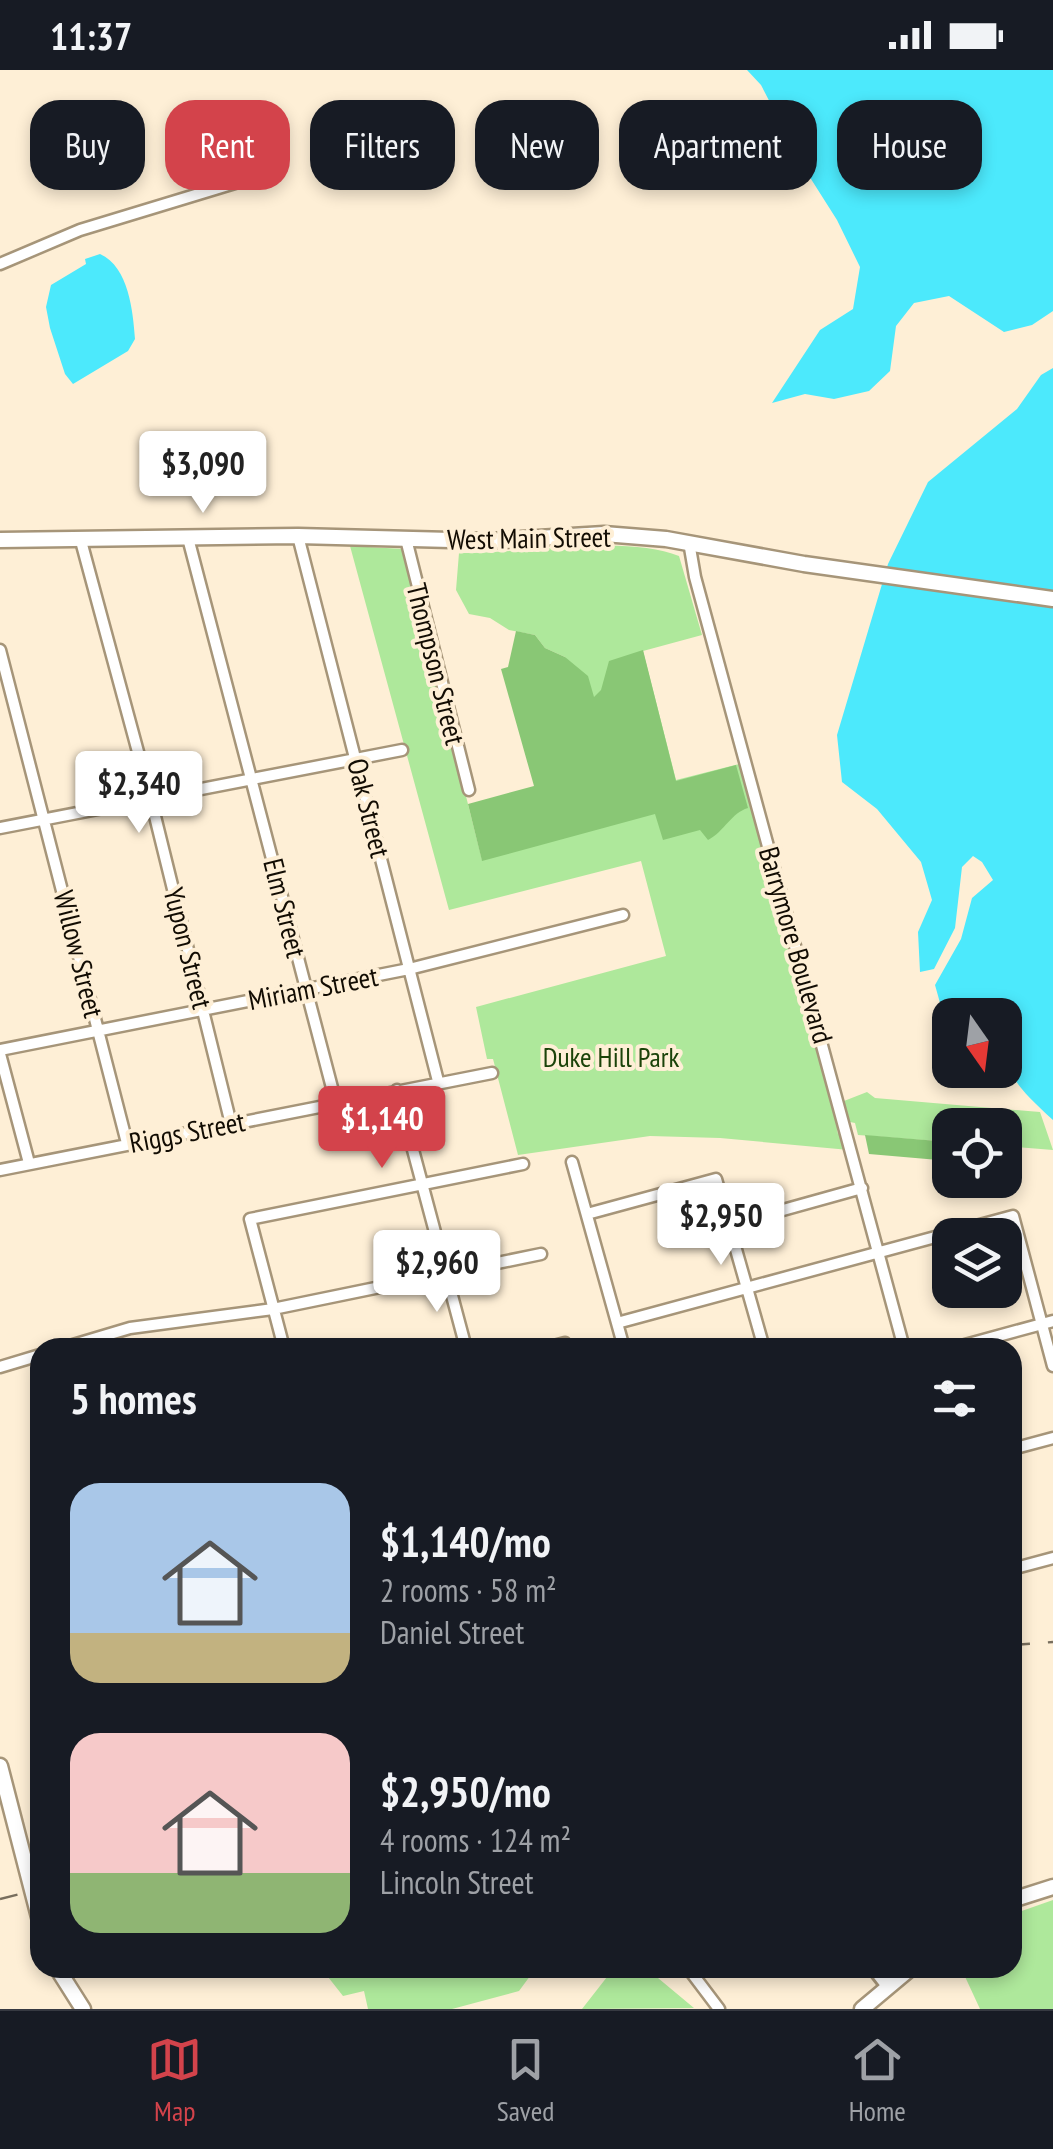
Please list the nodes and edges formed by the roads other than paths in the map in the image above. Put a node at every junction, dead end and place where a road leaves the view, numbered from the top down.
1 (209, 190) edge
2 (0, 264) edge
3 (298, 536) junction
4 (188, 538) junction
5 (406, 539) junction
6 (0, 540) edge
7 (81, 541) junction
8 (689, 542) junction
9 (1053, 599) edge
10 (0, 650) edge
11 (402, 750) dead end
12 (356, 761) junction
13 (251, 779) junction
14 (468, 790) dead end
15 (151, 800) junction
16 (46, 819) junction
17 (0, 828) edge
18 (623, 915) dead end
19 (410, 969) junction
20 (306, 989) junction
21 (204, 1008) junction
22 (98, 1031) junction
23 (0, 1052) edge
24 (492, 1073) dead end
25 (438, 1081) junction
26 (398, 1090) junction
27 (336, 1103) junction
28 (232, 1124) junction
29 (127, 1143) junction
30 (572, 1162) dead end
31 (29, 1164) junction
32 (523, 1164) dead end
33 (0, 1170) edge
34 (421, 1184) junction
35 (862, 1188) junction
36 (586, 1214) junction
37 (729, 1224) junction
38 (880, 1252) junction
39 (541, 1254) dead end
40 (446, 1273) junction
41 (746, 1286) junction
42 (273, 1309) junction
43 (1047, 1322) edge
44 (617, 1323) junction
45 (97, 1338) edge
46 (281, 1338) edge
47 (463, 1338) edge
48 (621, 1338) edge
49 (761, 1338) edge
50 (902, 1338) edge
51 (990, 1338) edge
52 (30, 1357) edge
53 (1053, 1366) edge
54 (0, 1367) edge
55 (1053, 1438) edge
56 (1022, 1446) edge
57 (1053, 1558) edge
58 (1022, 1566) edge
59 (0, 1766) edge
60 (30, 1879) edge
61 (1053, 1887) edge
62 (1022, 1897) edge
63 (63, 1978) edge
64 (696, 1978) edge
65 (882, 1978) edge
66 (898, 1978) edge
67 (888, 1986) junction
68 (83, 2009) edge
69 (720, 2009) edge
70 (862, 2009) edge

1 - 2 street
3 - 4 main road, West Main Street
3 - 5 main road, West Main Street
3 - 12 street, Oak Street
4 - 7 main road, West Main Street
4 - 13 street, Elm Street
5 - 8 main road, West Main Street
5 - 14 street, Thompson Street
6 - 7 main road, West Main Street
7 - 15 street, Yupon Street
8 - 9 main road, West Main Street
8 - 35 street, Barrymore Boulevard
10 - 16 street, Willow Street
11 - 12 street
12 - 13 street
12 - 19 street, Oak Street
13 - 15 street
13 - 20 street, Elm Street
15 - 16 street
15 - 21 street, Yupon Street
16 - 17 street
16 - 22 street, Willow Street
18 - 19 street, Miriam Street
19 - 20 street, Miriam Street
19 - 25 street, Oak Street
20 - 21 street, Miriam Street
20 - 27 street, Elm Street
21 - 22 street, Miriam Street
21 - 28 street, Yupon Street
22 - 23 street, Miriam Street
22 - 29 street, Willow Street
23 - 31 street
24 - 25 street, Riggs Street
25 - 26 street, Riggs Street
26 - 27 street, Riggs Street
26 - 34 street
27 - 28 street, Riggs Street
28 - 29 street, Riggs Street
29 - 31 street, Riggs Street
30 - 36 street
31 - 33 street, Riggs Street
32 - 34 street
34 - 40 street
34 - 42 street
35 - 37 street
35 - 38 street, Barrymore Boulevard
36 - 37 street
36 - 44 street
37 - 41 street
38 - 41 street
38 - 43 street
38 - 50 street, Barrymore Boulevard
39 - 40 street
40 - 42 street
40 - 47 street
41 - 44 street
41 - 49 street
42 - 45 street
42 - 46 street
43 - 51 street
43 - 53 street
44 - 48 street
52 - 54 street
55 - 56 street
57 - 58 street
59 - 60 main road
61 - 62 main road
63 - 68 main road
64 - 69 street
65 - 67 street
66 - 67 main road
67 - 70 main road

